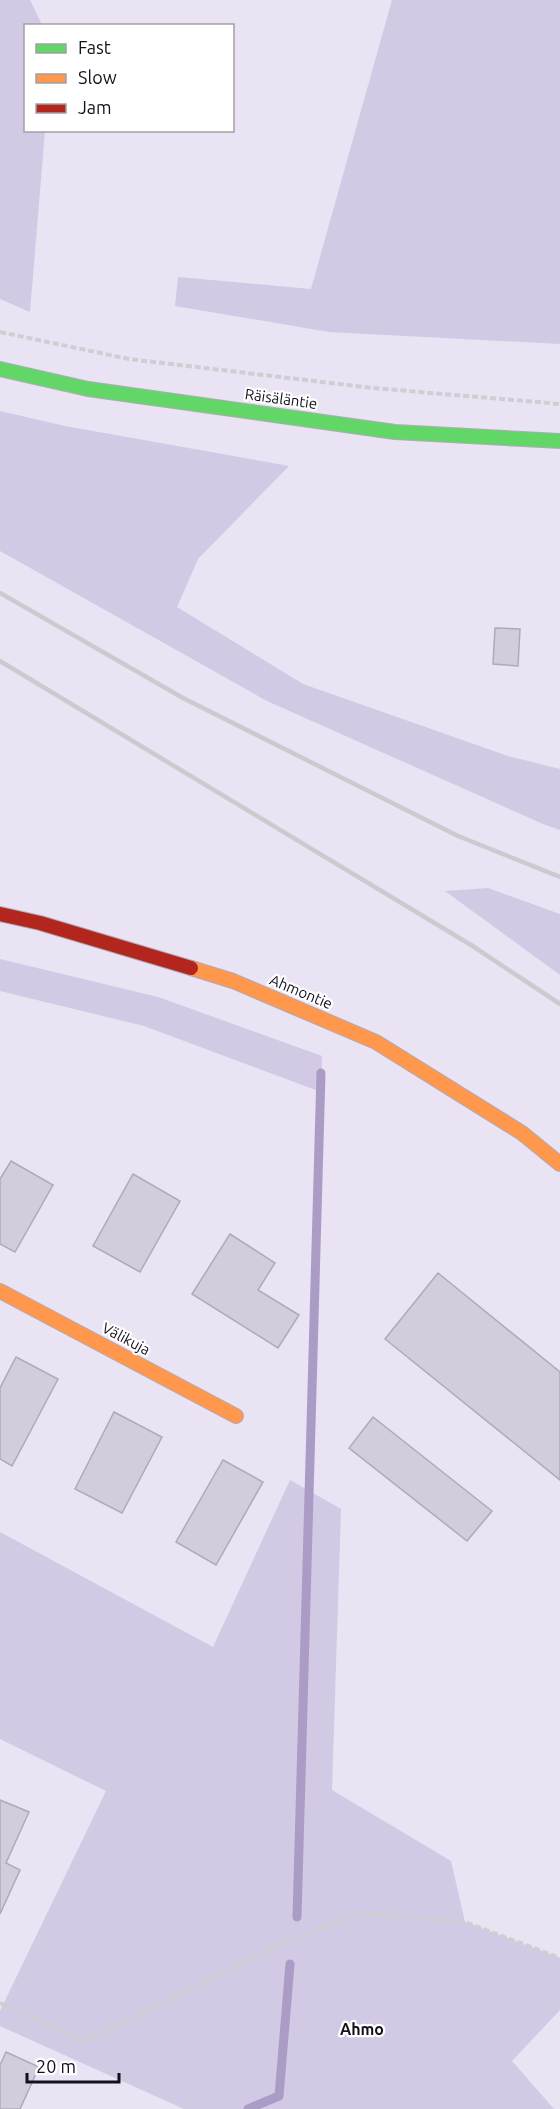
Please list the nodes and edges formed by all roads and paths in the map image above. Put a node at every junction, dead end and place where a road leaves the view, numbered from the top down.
1 (0, 332) edge
2 (0, 369) edge
3 (560, 404) edge
4 (560, 441) edge
5 (0, 914) edge
6 (560, 1164) edge
7 (0, 1292) edge
8 (236, 1416) dead end
9 (560, 1958) edge
10 (0, 2003) edge

1 - 3 path
2 - 4 street, Räisäläntie
5 - 6 street, Ahmontie
7 - 8 street, Välikuja
9 - 10 path

